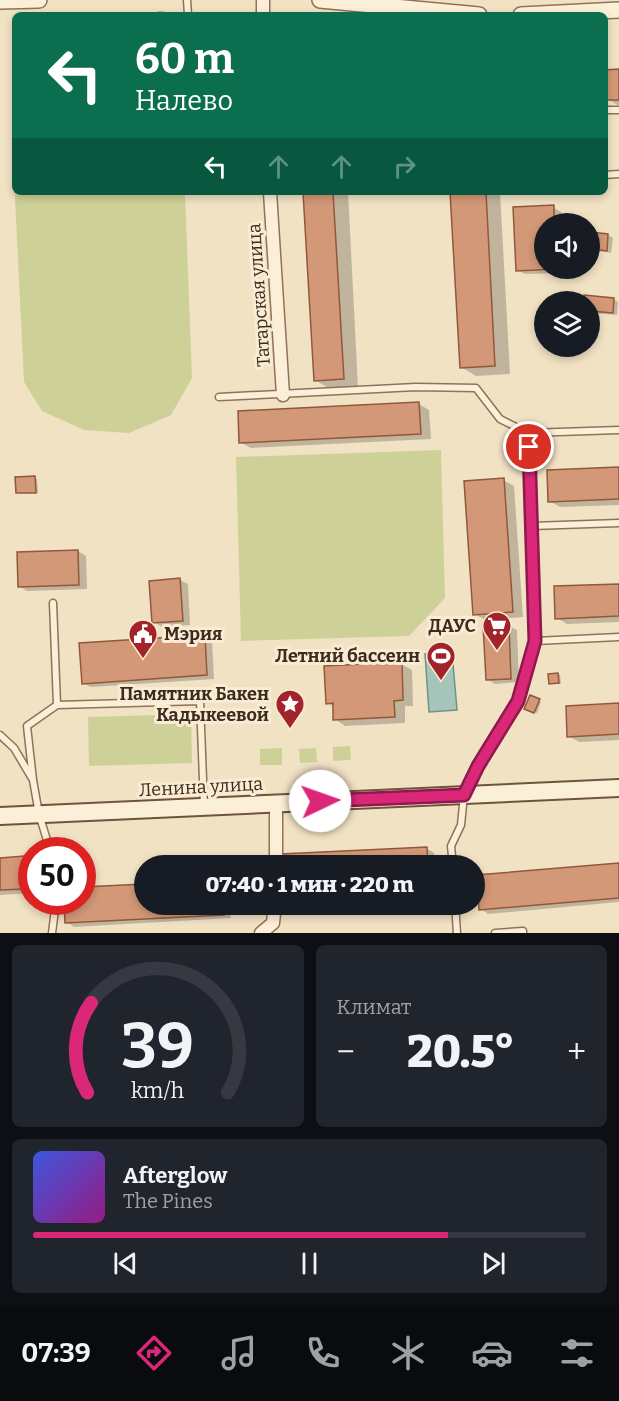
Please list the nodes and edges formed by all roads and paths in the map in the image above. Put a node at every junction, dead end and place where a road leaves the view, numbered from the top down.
1 (39, 0) edge
2 (320, 0) edge
3 (0, 1) edge
4 (559, 9) edge
5 (619, 10) edge
6 (447, 12) edge
7 (540, 12) edge
8 (270, 195) edge
9 (283, 395) junction
10 (219, 397) dead end
11 (619, 430) edge
12 (528, 433) junction
13 (619, 523) edge
14 (532, 526) junction
15 (53, 603) dead end
16 (619, 637) edge
17 (535, 641) junction
18 (57, 705) junction
19 (0, 735) edge
20 (33, 780) junction
21 (619, 788) edge
22 (464, 795) junction
23 (276, 803) junction
24 (204, 807) junction
25 (39, 814) junction
26 (0, 816) edge
27 (46, 837) edge
28 (276, 855) edge
29 (452, 855) edge
30 (54, 915) edge
31 (273, 915) edge
32 (456, 915) edge
33 (51, 933) edge
34 (261, 933) edge
35 (457, 933) edge
36 (495, 933) edge
37 (523, 933) edge

1 - 3 street
2 - 6 street
4 - 5 street
4 - 7 street
8 - 9 street, Татарская улица
9 - 10 lane
9 - 12 lane
11 - 12 lane
12 - 14 lane
13 - 14 lane
14 - 17 lane
15 - 18 lane
16 - 17 lane
17 - 22 lane
18 - 20 lane
18 - 24 lane
19 - 20 lane
20 - 25 lane
21 - 22 main road, Ленина улица
22 - 23 main road, Ленина улица
22 - 29 lane
23 - 24 main road, Ленина улица
23 - 28 street
24 - 25 main road, Ленина улица
25 - 26 main road, Ленина улица
25 - 27 lane
30 - 33 lane
31 - 34 street
32 - 35 lane
36 - 37 lane

